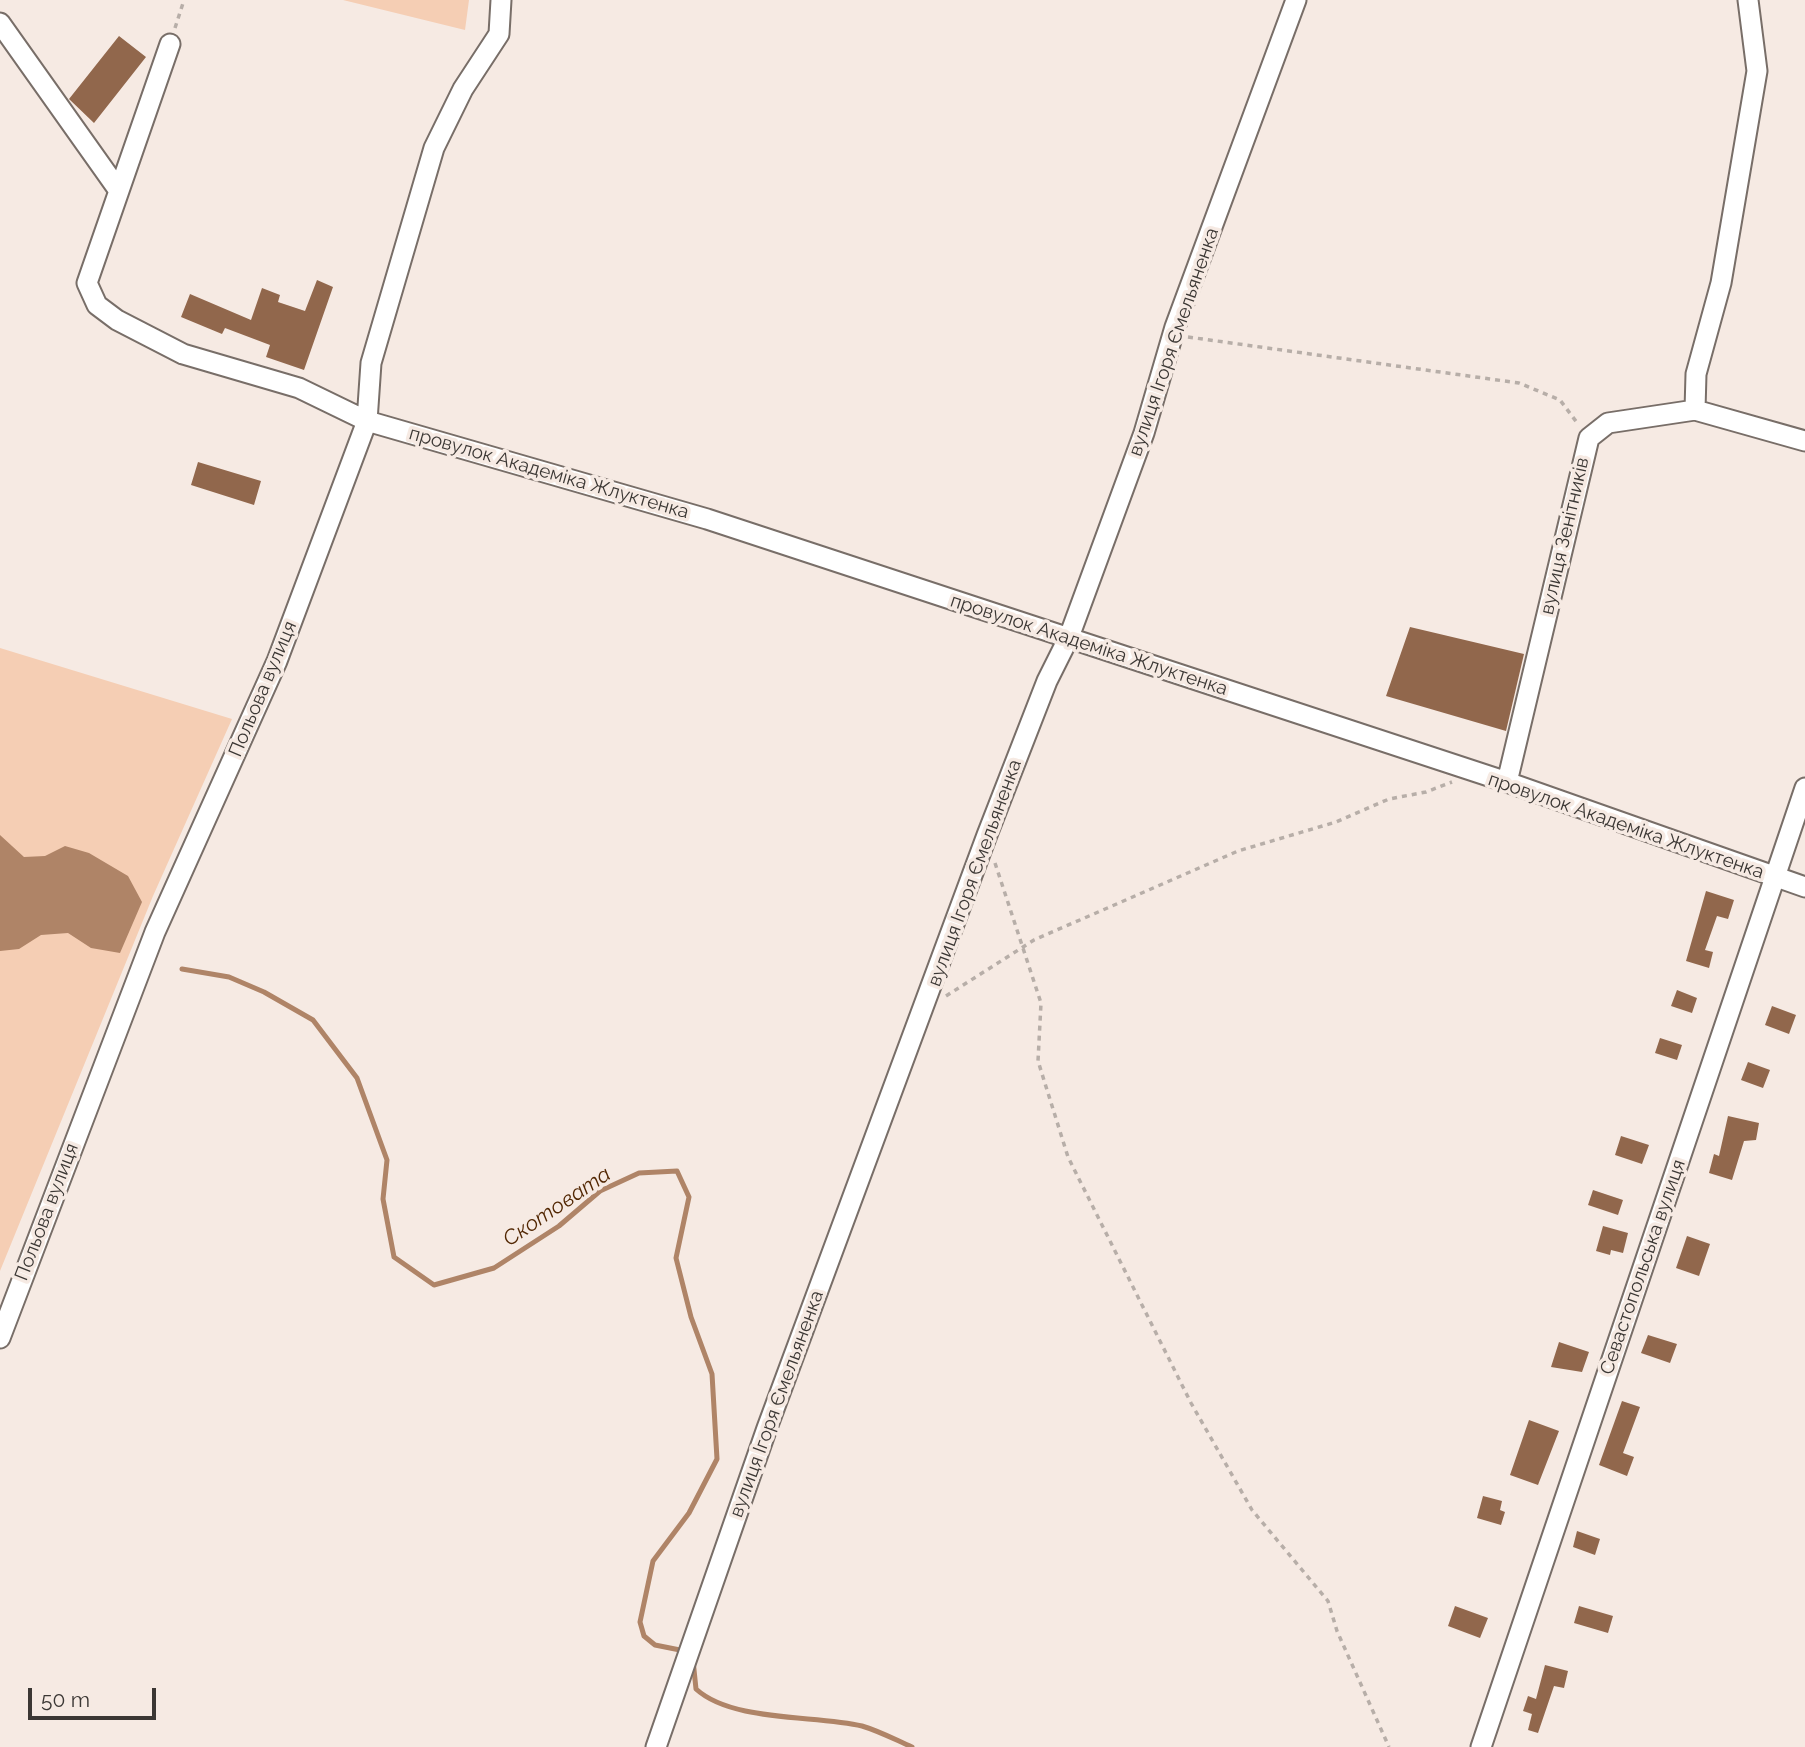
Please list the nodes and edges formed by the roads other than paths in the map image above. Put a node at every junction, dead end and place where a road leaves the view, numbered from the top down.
1 (501, 0) edge
2 (1296, 0) edge
3 (1748, 0) edge
4 (0, 23) edge
5 (170, 44) road end
6 (117, 188) junction
7 (1695, 410) junction
8 (367, 421) junction
9 (1805, 441) edge
10 (1069, 637) junction
11 (1507, 782) junction
12 (1805, 788) edge
13 (1774, 878) junction
14 (1805, 887) edge
15 (0, 1338) edge
16 (656, 1747) edge
17 (1481, 1747) edge

1 - 8 street, Польова вулиця
2 - 10 street, вулиця Ігоря Ємельяненка
3 - 7 street
4 - 6 street
5 - 6 street, провулок Академіка Жлуктенка
6 - 8 street, провулок Академіка Жлуктенка
7 - 9 street
7 - 11 street, вулиця Зенітників
8 - 10 street, провулок Академіка Жлуктенка
8 - 15 street, Польова вулиця
10 - 11 street, провулок Академіка Жлуктенка
10 - 16 street, вулиця Ігоря Ємельяненка
11 - 13 street, провулок Академіка Жлуктенка
12 - 13 street, Севастопольська вулиця
13 - 14 street, провулок Академіка Жлуктенка
13 - 17 street, Севастопольська вулиця

